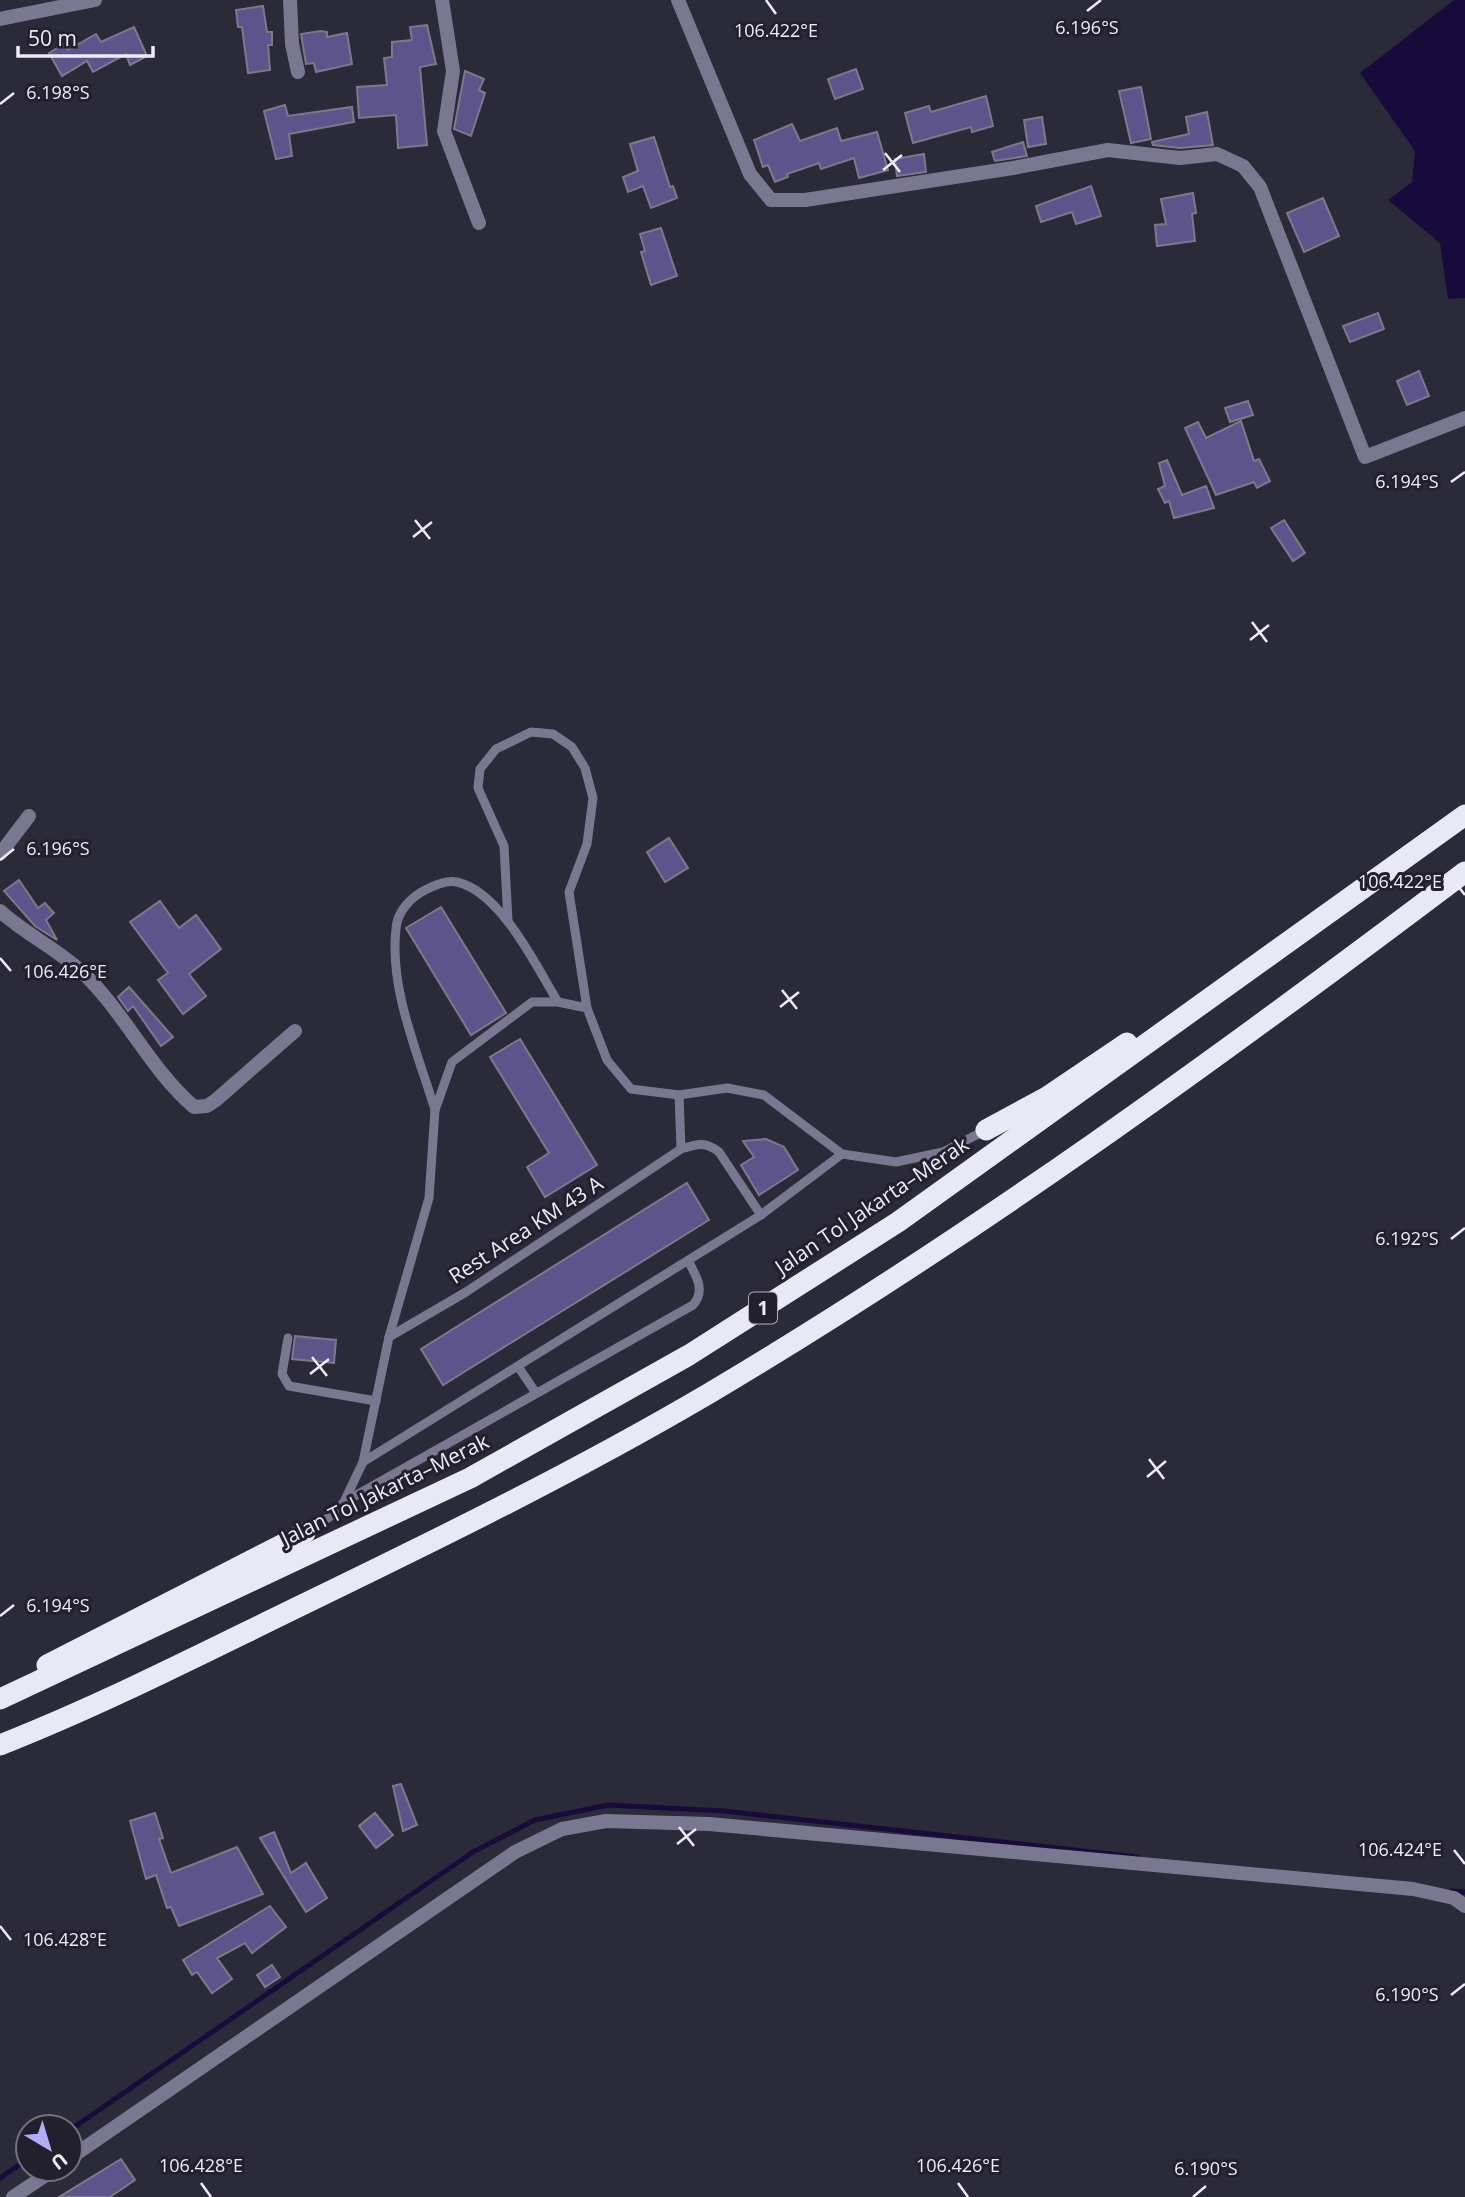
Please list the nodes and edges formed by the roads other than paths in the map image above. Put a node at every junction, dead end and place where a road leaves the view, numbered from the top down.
1 (95, 0) edge
2 (290, 0) edge
3 (442, 0) edge
4 (678, 0) edge
5 (0, 19) edge
6 (298, 72) dead end
7 (479, 223) dead end
8 (1465, 418) edge
9 (1465, 815) edge
10 (29, 816) dead end
11 (0, 854) edge
12 (1465, 872) edge
13 (0, 911) edge
14 (1325, 918) junction
15 (508, 921) junction
16 (558, 1002) junction
17 (587, 1008) junction
18 (295, 1031) dead end
19 (678, 1095) junction
20 (435, 1110) junction
21 (986, 1130) joint
22 (681, 1149) junction
23 (842, 1154) junction
24 (761, 1215) junction
25 (688, 1261) junction
26 (389, 1337) junction
27 (288, 1338) dead end
28 (519, 1368) junction
29 (536, 1393) junction
30 (376, 1401) junction
31 (363, 1462) junction
32 (344, 1502) junction
33 (305, 1533) joint
34 (0, 1693) edge
35 (0, 1699) edge
36 (0, 1745) edge
37 (1465, 1906) edge
38 (84, 2148) edge
39 (34, 2183) edge
40 (13, 2197) edge

1 - 5 street
2 - 6 street
3 - 7 street
4 - 8 street
9 - 14 highway, Jalan Tol Jakarta–Merak / 1
10 - 11 street
12 - 36 highway, 1
13 - 18 street
14 - 21 highway
14 - 35 highway, Jalan Tol Jakarta–Merak / 1
15 - 16 lane
15 - 17 lane
15 - 20 lane
16 - 17 lane
16 - 20 lane
17 - 19 lane
19 - 22 lane
19 - 23 lane
20 - 26 lane
21 - 23 lane
22 - 24 lane
22 - 26 lane, Rest Area KM 43 A
23 - 24 lane
24 - 25 lane
25 - 28 lane
25 - 29 lane
26 - 30 lane
27 - 30 lane
28 - 29 lane
28 - 31 lane
29 - 32 lane
30 - 31 lane
31 - 32 lane
32 - 33 lane
33 - 34 highway
37 - 38 street
39 - 40 street

